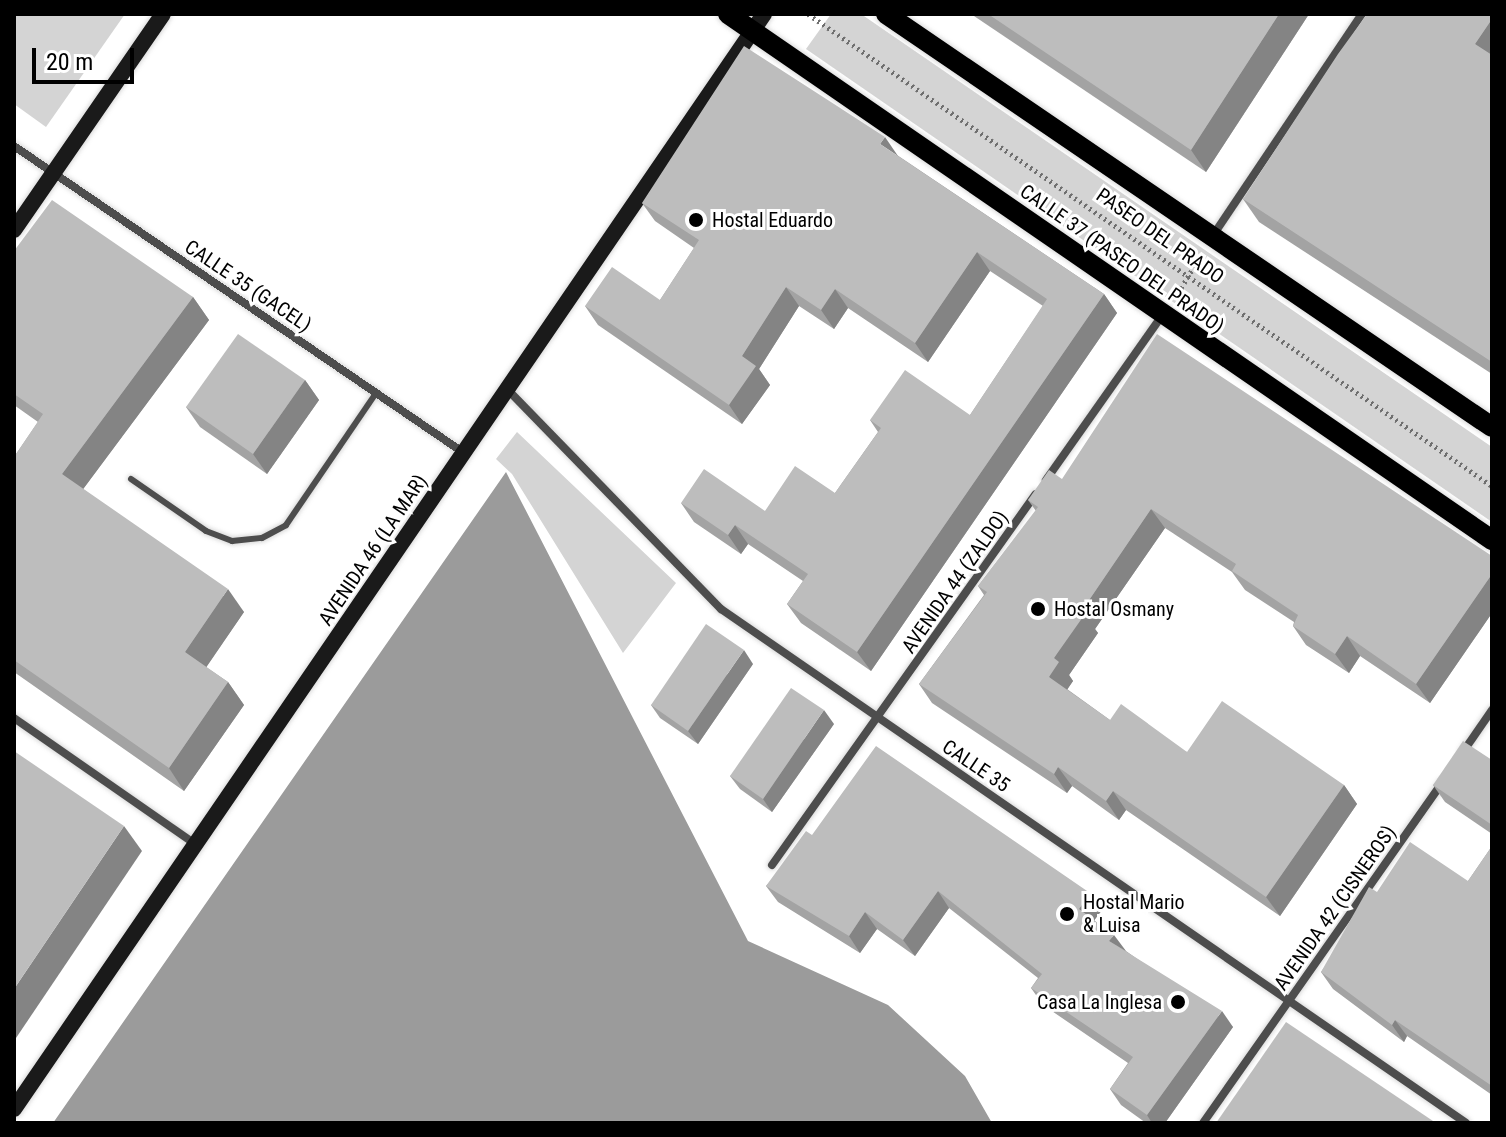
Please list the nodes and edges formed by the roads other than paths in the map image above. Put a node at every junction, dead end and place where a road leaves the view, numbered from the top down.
1 (163, 14) edge
2 (728, 14) edge
3 (886, 14) edge
4 (1362, 14) edge
5 (759, 22) edge
6 (14, 146) edge
7 (54, 173) junction
8 (14, 230) edge
9 (1214, 234) junction
10 (1161, 317) junction
11 (507, 389) junction
12 (376, 393) junction
13 (1492, 427) edge
14 (464, 453) junction
15 (131, 479) dead end
16 (1492, 540) edge
17 (1492, 710) edge
18 (14, 718) edge
19 (878, 719) junction
20 (1457, 761) edge
21 (1448, 773) edge
22 (195, 844) junction
23 (772, 865) dead end
24 (1291, 1001) junction
25 (14, 1109) edge
26 (1203, 1123) edge
27 (1466, 1123) edge

1 - 7 main road
2 - 5 main road, CALLE 37 (PASEO DEL PRADO)
3 - 9 main road
4 - 9 street
5 - 10 main road, CALLE 37 (PASEO DEL PRADO)
5 - 11 main road, AVENIDA 46 (LA MAR)
6 - 7 street, CALLE 35 (GACEL)
7 - 8 main road
7 - 12 street, CALLE 35 (GACEL)
9 - 13 main road
10 - 16 main road, CALLE 37 (PASEO DEL PRADO)
10 - 19 street, AVENIDA 44 (ZALDO)
11 - 14 main road, AVENIDA 46 (LA MAR)
11 - 19 street, CALLE 35
12 - 14 street, CALLE 35 (GACEL)
12 - 15 lane
14 - 22 main road, AVENIDA 46 (LA MAR)
17 - 20 street
18 - 22 street
19 - 23 street, AVENIDA 44 (ZALDO)
19 - 24 street, CALLE 35
21 - 24 street, AVENIDA 42 (CISNEROS)
22 - 25 main road, AVENIDA 46 (LA MAR)
24 - 26 street, AVENIDA 42 (CISNEROS)
24 - 27 street, CALLE 35

